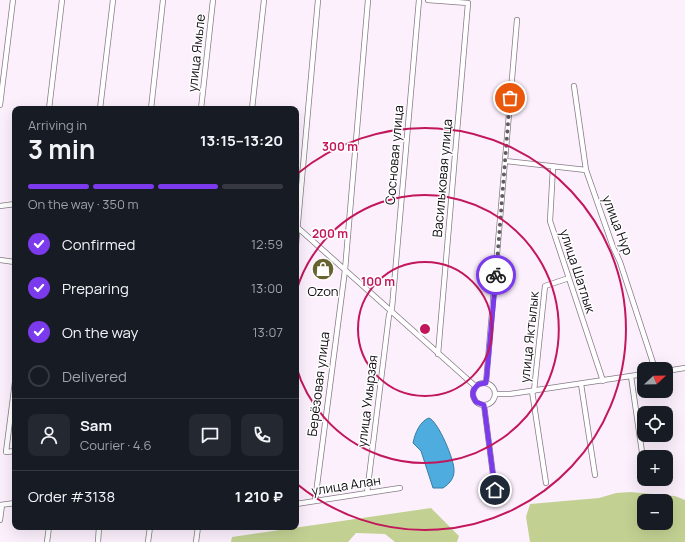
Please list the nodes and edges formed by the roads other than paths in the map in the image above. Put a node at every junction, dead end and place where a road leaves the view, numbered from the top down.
1 (13, 0) edge
2 (62, 0) edge
3 (113, 0) edge
4 (163, 0) edge
5 (213, 0) edge
6 (264, 0) edge
7 (318, 0) edge
8 (368, 0) edge
9 (419, 0) edge
10 (428, 0) edge
11 (517, 20) dead end
12 (574, 86) dead end
13 (0, 105) edge
14 (50, 106) edge
15 (100, 106) edge
16 (151, 106) edge
17 (201, 106) edge
18 (252, 106) edge
19 (505, 161) junction
20 (554, 167) junction
21 (586, 170) junction
22 (12, 204) edge
23 (299, 205) edge
24 (0, 206) edge
25 (299, 229) edge
26 (0, 260) edge
27 (12, 262) edge
28 (345, 270) junction
29 (569, 278) junction
30 (390, 311) junction
31 (438, 354) junction
32 (652, 362) edge
33 (685, 368) edge
34 (673, 370) edge
35 (637, 375) edge
36 (631, 376) junction
37 (603, 380) junction
38 (486, 383) junction
39 (582, 384) junction
40 (475, 386) junction
41 (533, 391) junction
42 (495, 394) junction
43 (12, 405) edge
44 (484, 405) junction
45 (642, 450) edge
46 (12, 451) edge
47 (595, 475) dead end
48 (546, 483) dead end
49 (400, 488) dead end
50 (495, 490) dead end
51 (367, 493) junction
52 (315, 501) junction
53 (12, 503) edge
54 (299, 504) edge
55 (1, 505) edge
56 (0, 520) edge
57 (49, 530) edge
58 (100, 530) edge
59 (150, 530) edge
60 (198, 530) edge
61 (47, 542) edge
62 (98, 542) edge
63 (148, 542) edge
64 (196, 542) edge

1 - 13 street
2 - 14 street
3 - 15 street
4 - 16 street
5 - 17 street, улица Ямьле
6 - 18 street
7 - 23 street
8 - 28 street, Берёзовая улица
9 - 30 street, Сосновая улица
10 - 31 street, Васильковая улица
11 - 19 street
12 - 21 street, улица Нур
19 - 20 street
19 - 38 street
20 - 21 street
20 - 29 street, улица Шатлык
21 - 32 street, улица Нур
22 - 24 street
25 - 28 street
26 - 27 street
28 - 30 street
28 - 52 street, Берёзовая улица
29 - 37 street, улица Шатлык
29 - 41 street, улица Яктылык
30 - 31 street
30 - 51 street, улица Умырзая
31 - 40 street
33 - 34 street
35 - 36 street
36 - 37 street
36 - 45 street
37 - 39 street
38 - 40 street
38 - 42 street
39 - 41 street
39 - 47 street
40 - 44 street
41 - 42 street
41 - 48 street
42 - 44 street
43 - 46 street
44 - 50 street
49 - 51 street, улица Алан
51 - 52 street, улица Алан
52 - 54 street, улица Алан
53 - 55 street
55 - 56 street
57 - 61 street
58 - 62 street
59 - 63 street
60 - 64 street

